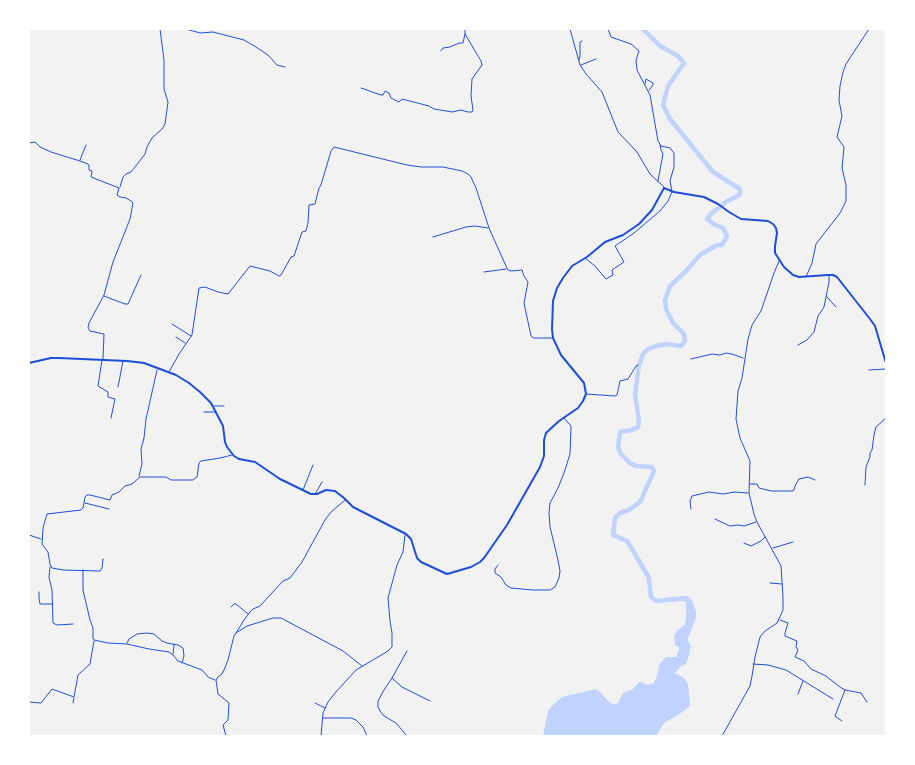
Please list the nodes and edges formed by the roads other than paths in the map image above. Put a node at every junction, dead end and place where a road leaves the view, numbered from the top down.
1 (160, 29) edge
2 (168, 29) edge
3 (465, 29) edge
4 (570, 29) edge
5 (608, 29) edge
6 (869, 29) edge
7 (465, 34) junction
8 (582, 41) dead end
9 (440, 51) dead end
10 (596, 59) dead end
11 (579, 60) junction
12 (580, 65) junction
13 (284, 67) dead end
14 (644, 84) junction
15 (361, 88) dead end
16 (648, 90) junction
17 (29, 143) edge
18 (660, 144) junction
19 (86, 145) dead end
20 (80, 160) junction
21 (658, 181) junction
22 (119, 188) junction
23 (664, 188) junction
24 (672, 192) junction
25 (488, 228) junction
26 (433, 237) dead end
27 (585, 258) junction
28 (780, 260) junction
29 (507, 269) junction
30 (484, 272) dead end
31 (141, 275) dead end
32 (828, 275) junction
33 (806, 278) junction
34 (104, 295) junction
35 (826, 297) junction
36 (836, 307) dead end
37 (172, 324) dead end
38 (191, 336) junction
39 (176, 337) dead end
40 (553, 338) junction
41 (185, 344) junction
42 (798, 345) dead end
43 (744, 358) junction
44 (103, 359) junction
45 (691, 359) dead end
46 (123, 360) junction
47 (29, 363) edge
48 (886, 363) edge
49 (638, 365) dead end
50 (158, 369) junction
51 (886, 369) edge
52 (869, 370) dead end
53 (169, 373) junction
54 (118, 387) dead end
55 (586, 394) junction
56 (212, 406) junction
57 (224, 406) dead end
58 (204, 412) dead end
59 (216, 412) junction
60 (563, 417) junction
61 (111, 418) dead end
62 (886, 418) edge
63 (232, 455) junction
64 (313, 465) dead end
65 (138, 477) junction
66 (815, 480) dead end
67 (322, 482) dead end
68 (749, 484) junction
69 (865, 485) dead end
70 (303, 490) junction
71 (749, 493) junction
72 (315, 495) junction
73 (346, 500) junction
74 (85, 503) junction
75 (109, 509) dead end
76 (691, 509) dead end
77 (715, 519) dead end
78 (757, 522) junction
79 (406, 534) junction
80 (29, 535) edge
81 (766, 537) junction
82 (42, 539) junction
83 (793, 542) dead end
84 (744, 543) dead end
85 (772, 548) junction
86 (104, 559) dead end
87 (498, 565) dead end
88 (51, 566) junction
89 (83, 570) junction
90 (770, 583) dead end
91 (782, 584) junction
92 (39, 592) dead end
93 (52, 604) junction
94 (231, 607) dead end
95 (248, 614) junction
96 (780, 619) junction
97 (73, 624) dead end
98 (236, 634) junction
99 (94, 640) junction
100 (127, 644) junction
101 (174, 645) junction
102 (407, 651) dead end
103 (173, 654) junction
104 (182, 663) junction
105 (753, 664) junction
106 (362, 666) junction
107 (392, 678) junction
108 (216, 680) junction
109 (804, 681) junction
110 (845, 690) junction
111 (798, 694) dead end
112 (74, 697) junction
113 (833, 699) dead end
114 (430, 701) dead end
115 (29, 702) edge
116 (867, 702) dead end
117 (314, 703) dead end
118 (73, 704) dead end
119 (326, 708) junction
120 (322, 718) junction
121 (842, 721) dead end
122 (226, 736) edge
123 (321, 736) edge
124 (367, 736) edge
125 (407, 736) edge
126 (722, 736) edge

1 - 22 street
2 - 13 street
3 - 7 street
4 - 11 street
5 - 14 street
6 - 33 street
7 - 9 street
7 - 15 street
8 - 11 street
10 - 12 street
11 - 12 street
12 - 21 street
14 - 16 street
14 - 16 street
16 - 18 street
17 - 20 street
18 - 21 street
18 - 24 street
19 - 20 street
20 - 22 street
21 - 23 street
22 - 34 street
23 - 24 main road
23 - 27 main road
24 - 27 street
24 - 28 main road
25 - 26 street
25 - 29 street
25 - 38 street
27 - 40 main road
28 - 33 main road
28 - 43 street
29 - 30 street
29 - 40 street
31 - 34 street
32 - 33 main road
32 - 35 street
32 - 48 main road
34 - 44 street
35 - 36 street
35 - 42 street
37 - 38 street
38 - 41 street
39 - 41 street
40 - 55 main road
41 - 53 street
43 - 45 street
43 - 68 street
44 - 46 main road
44 - 47 main road
44 - 61 street
46 - 50 main road
46 - 54 street
49 - 55 street
50 - 53 main road
50 - 65 street
51 - 52 street
53 - 56 main road
55 - 60 main road
56 - 57 street
56 - 59 main road
58 - 59 street
59 - 63 main road
60 - 79 main road
60 - 87 street
62 - 69 street
63 - 65 street
63 - 70 main road
64 - 70 street
65 - 74 street
66 - 68 street
67 - 72 street
68 - 71 street
70 - 72 main road
71 - 76 street
71 - 78 street
72 - 73 main road
73 - 79 main road
73 - 95 street
74 - 75 street
74 - 82 street
77 - 78 street
78 - 81 street
79 - 106 street
80 - 82 street
81 - 84 street
81 - 85 street
82 - 88 street
83 - 85 street
85 - 91 street
86 - 89 street
88 - 89 street
88 - 93 street
89 - 99 street
90 - 91 street
91 - 96 street
92 - 93 street
93 - 97 street
94 - 95 street
95 - 98 street
96 - 105 street
96 - 110 street
98 - 106 street
98 - 108 street
99 - 100 street
99 - 112 street
100 - 101 street
100 - 103 street
101 - 103 street
101 - 104 street
102 - 107 street
103 - 104 street
104 - 108 street
105 - 109 street
105 - 126 street
106 - 119 street
107 - 114 street
107 - 125 street
108 - 122 street
109 - 111 street
109 - 113 street
110 - 116 street
110 - 121 street
112 - 115 street
112 - 118 street
117 - 119 street
119 - 120 street
120 - 123 street
120 - 124 street

